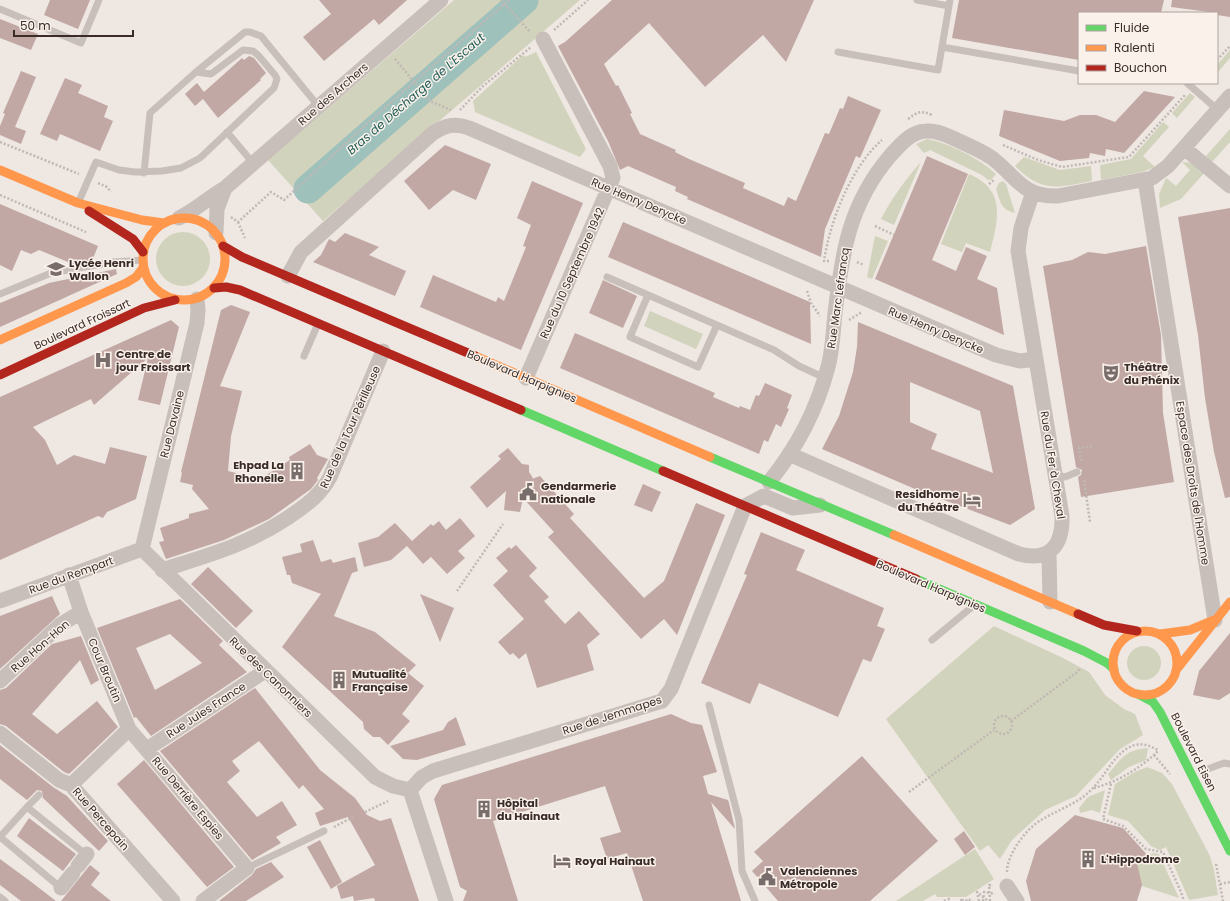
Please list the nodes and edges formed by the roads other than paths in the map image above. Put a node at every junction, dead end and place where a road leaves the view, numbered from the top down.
1 (99, 0) edge
2 (441, 0) edge
3 (917, 0) edge
4 (950, 3) edge
5 (0, 10) edge
6 (543, 40) road end
7 (942, 47) junction
8 (838, 52) dead end
9 (1078, 71) edge
10 (196, 72) junction
11 (1188, 84) edge
12 (1230, 96) edge
13 (319, 107) junction
14 (1218, 110) junction
15 (227, 132) junction
16 (1184, 148) junction
17 (253, 163) junction
18 (0, 170) edge
19 (144, 173) junction
20 (1145, 180) junction
21 (1230, 186) edge
22 (225, 188) junction
23 (609, 188) junction
24 (1033, 192) junction
25 (78, 203) junction
26 (179, 218) junction
27 (164, 223) junction
28 (216, 233) junction
29 (223, 246) junction
30 (143, 260) junction
31 (288, 276) junction
32 (607, 277) dead end
33 (838, 287) junction
34 (214, 288) junction
35 (0, 294) edge
36 (648, 295) junction
37 (197, 299) junction
38 (175, 300) junction
39 (318, 324) junction
40 (717, 325) junction
41 (0, 340) edge
42 (383, 351) junction
43 (304, 356) dead end
44 (1035, 359) junction
45 (0, 375) edge
46 (526, 378) junction
47 (825, 378) junction
48 (789, 454) junction
49 (1081, 472) road end
50 (1055, 475) junction
51 (769, 482) junction
52 (821, 504) junction
53 (745, 506) junction
54 (142, 549) junction
55 (1049, 552) junction
56 (162, 570) junction
57 (69, 575) junction
58 (0, 601) edge
59 (1050, 602) junction
60 (1230, 602) edge
61 (974, 604) junction
62 (81, 612) junction
63 (1215, 620) junction
64 (1137, 632) junction
65 (1160, 634) junction
66 (932, 640) dead end
67 (1114, 669) junction
68 (1177, 669) junction
69 (265, 671) junction
70 (0, 681) edge
71 (1169, 684) junction
72 (1138, 694) junction
73 (1169, 699) dead end
74 (709, 705) dead end
75 (129, 729) junction
76 (0, 733) edge
77 (147, 749) junction
78 (1230, 764) edge
79 (1205, 770) dead end
80 (71, 785) junction
81 (410, 790) junction
82 (39, 795) dead end
83 (27, 808) junction
84 (324, 831) road end
85 (0, 837) edge
86 (1230, 851) edge
87 (81, 862) joint
88 (247, 868) junction
89 (1007, 886) road end
90 (61, 888) joint
91 (0, 897) edge
92 (5, 901) edge
93 (173, 901) edge
94 (203, 901) edge
95 (446, 901) edge
96 (754, 901) edge
97 (1017, 901) edge

1 - 5 lane
2 - 13 street, Rue des Archers
3 - 4 lane
4 - 7 lane
6 - 23 street, Rue du 10 Septembre 1942
7 - 8 lane
7 - 9 lane
10 - 13 lane
10 - 15 lane
10 - 19 lane
11 - 14 lane
12 - 14 street, Rue Marc Lefrancq
13 - 17 street, Rue des Archers
14 - 16 street, Rue Marc Lefrancq
15 - 17 lane
15 - 19 lane
16 - 20 street, Rue Marc Lefrancq
16 - 21 street
17 - 22 street, Rue des Archers
18 - 25 main road
19 - 25 lane
20 - 24 street, Rue Marc Lefrancq
20 - 63 street, Espace des Droits de l'Homme
22 - 26 street, Rue des Archers
22 - 28 street, Rue des Archers
23 - 31 street, Rue Henry Derycke
23 - 33 street, Rue Henry Derycke
23 - 46 street, Rue du 10 Septembre 1942
24 - 33 street, Rue Marc Lefrancq
24 - 44 street, Rue du Fer à Cheval
25 - 27 main road
25 - 30 main road
26 - 27 main road
26 - 28 main road
27 - 30 main road
28 - 29 main road
29 - 31 main road, Boulevard Harpignies
29 - 34 main road
30 - 35 lane
30 - 38 main road
30 - 41 main road, Boulevard Froissart
31 - 46 main road, Boulevard Harpignies
32 - 36 lane
33 - 44 street, Rue Henry Derycke
33 - 47 street, Rue Marc Lefrancq
34 - 37 main road
34 - 39 main road, Boulevard Harpignies
36 - 40 lane
36 - 40 lane
37 - 38 main road
37 - 54 street, Rue Davaine
38 - 45 main road, Boulevard Froissart
39 - 42 main road, Boulevard Harpignies
39 - 43 lane
40 - 47 lane
42 - 53 main road, Boulevard Harpignies
42 - 56 street, Rue de la Tour Périlleuse
44 - 50 street, Rue du Fer à Cheval
46 - 51 main road, Boulevard Harpignies
47 - 48 street, Rue Marc Lefrancq
48 - 51 street, Rue Marc Lefrancq
48 - 55 street
49 - 50 lane
50 - 55 street, Rue du Fer à Cheval
51 - 52 main road, Boulevard Harpignies
52 - 53 street
52 - 59 main road, Boulevard Harpignies
53 - 61 main road, Boulevard Harpignies
53 - 81 street, Rue de Jemmapes
54 - 56 street, Rue des Canonniers
54 - 57 street, Rue du Rempart
55 - 59 street
56 - 69 street, Rue des Canonniers
57 - 58 street, Rue du Rempart
57 - 62 street, Cour Broutin
59 - 64 main road, Boulevard Harpignies
60 - 63 main road
61 - 66 lane
61 - 67 main road, Boulevard Harpignies
62 - 70 street, Rue Hon-Hon
62 - 75 street, Cour Broutin
63 - 65 main road
63 - 68 main road
64 - 65 main road
64 - 67 main road
65 - 68 main road
67 - 72 main road
68 - 71 main road
69 - 77 street, Rue Jules France
69 - 81 street, Rue des Canonniers
71 - 72 main road
71 - 73 main road, Boulevard Eisen
72 - 86 main road, Boulevard Eisen
74 - 96 lane
75 - 77 street, Rue Derrière Espies
75 - 80 street
76 - 80 street, Rue Percepain
77 - 88 street, Rue Derrière Espies
78 - 79 lane
80 - 93 street, Rue Percepain
81 - 95 street
82 - 83 lane
83 - 85 lane
83 - 87 lane
84 - 88 lane
85 - 90 lane
87 - 90 street
88 - 94 street
89 - 97 street
91 - 92 lane

